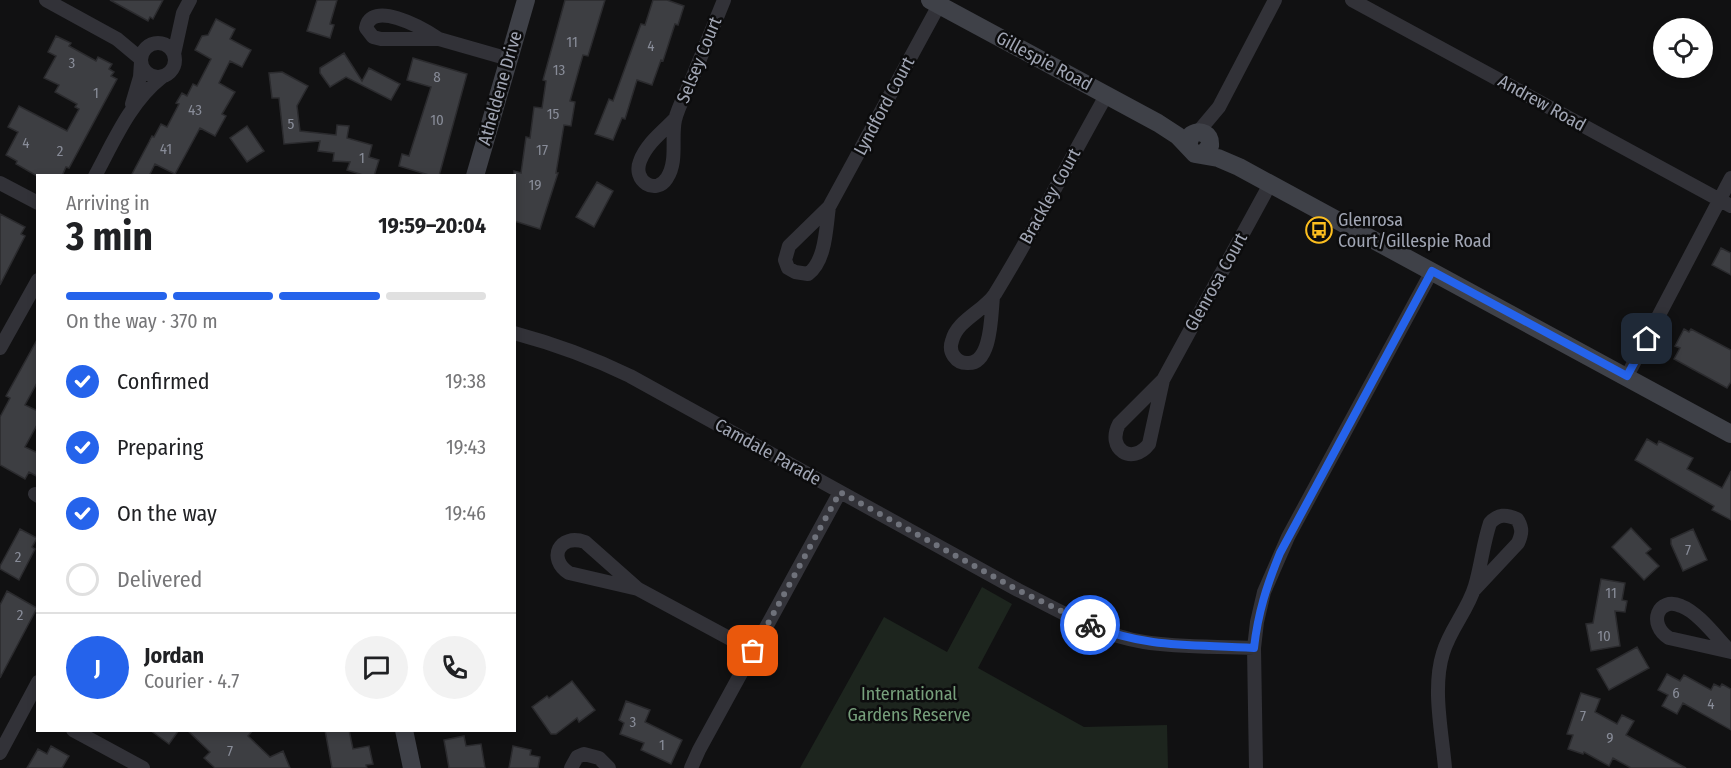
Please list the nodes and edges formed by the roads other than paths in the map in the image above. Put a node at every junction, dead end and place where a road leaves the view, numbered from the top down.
1 (46, 0) edge
2 (190, 0) edge
3 (526, 0) edge
4 (723, 0) edge
5 (1275, 0) edge
6 (1352, 0) edge
7 (934, 2) edge
8 (183, 13) junction
9 (117, 39) junction
10 (439, 39) junction
11 (156, 43) junction
12 (174, 54) junction
13 (509, 59) junction
14 (141, 60) junction
15 (162, 77) junction
16 (1107, 94) junction
17 (128, 114) junction
18 (675, 119) dead end
19 (1200, 141) junction
20 (96, 174) edge
21 (476, 174) edge
22 (1731, 178) edge
23 (0, 183) edge
24 (1270, 184) junction
25 (36, 202) edge
26 (1725, 203) edge
27 (830, 207) junction
28 (1432, 271) junction
29 (36, 284) edge
30 (993, 297) junction
31 (516, 334) edge
32 (0, 348) edge
33 (1627, 376) junction
34 (1163, 380) junction
35 (1731, 434) edge
36 (840, 492) junction
37 (1474, 589) junction
38 (638, 590) junction
39 (1254, 648) junction
40 (753, 651) junction
41 (1731, 652) edge
42 (36, 689) edge
43 (31, 708) edge
44 (78, 732) edge
45 (404, 732) edge
46 (0, 753) edge
47 (143, 768) edge
48 (412, 768) edge
49 (571, 768) edge
50 (609, 768) edge
51 (691, 768) edge
52 (1256, 768) edge
53 (1445, 768) edge

1 - 9 street
2 - 8 street
3 - 13 street, Atheldene Drive
4 - 18 street, Selsey Court
5 - 19 street
6 - 26 street, Andrew Road
7 - 16 street, Gillespie Road
7 - 27 street, Lyndford Court
8 - 11 street
8 - 12 street
9 - 11 street
9 - 14 street
10 - 10 street
10 - 13 street
11 - 12 street
11 - 14 street
12 - 15 street
13 - 21 street, Atheldene Drive
14 - 15 street
14 - 17 street
15 - 17 street
16 - 19 street, Gillespie Road
16 - 30 street, Brackley Court
17 - 20 street
19 - 24 street, Gillespie Road
22 - 26 street
23 - 25 street
24 - 28 street, Gillespie Road
24 - 34 street, Glenrosa Court
26 - 33 street
27 - 27 street, Lyndford Court
28 - 33 street, Gillespie Road
28 - 39 street
29 - 32 street
30 - 30 street, Brackley Court
31 - 36 street, Camdale Parade
33 - 35 street, Gillespie Road
34 - 34 street, Glenrosa Court
36 - 39 street, Camdale Parade
36 - 40 street
37 - 37 street
37 - 53 street
38 - 38 street
38 - 40 street
39 - 52 street
40 - 51 street
41 - 41 street
42 - 43 street
43 - 46 street
44 - 47 street
45 - 48 street
49 - 50 street

